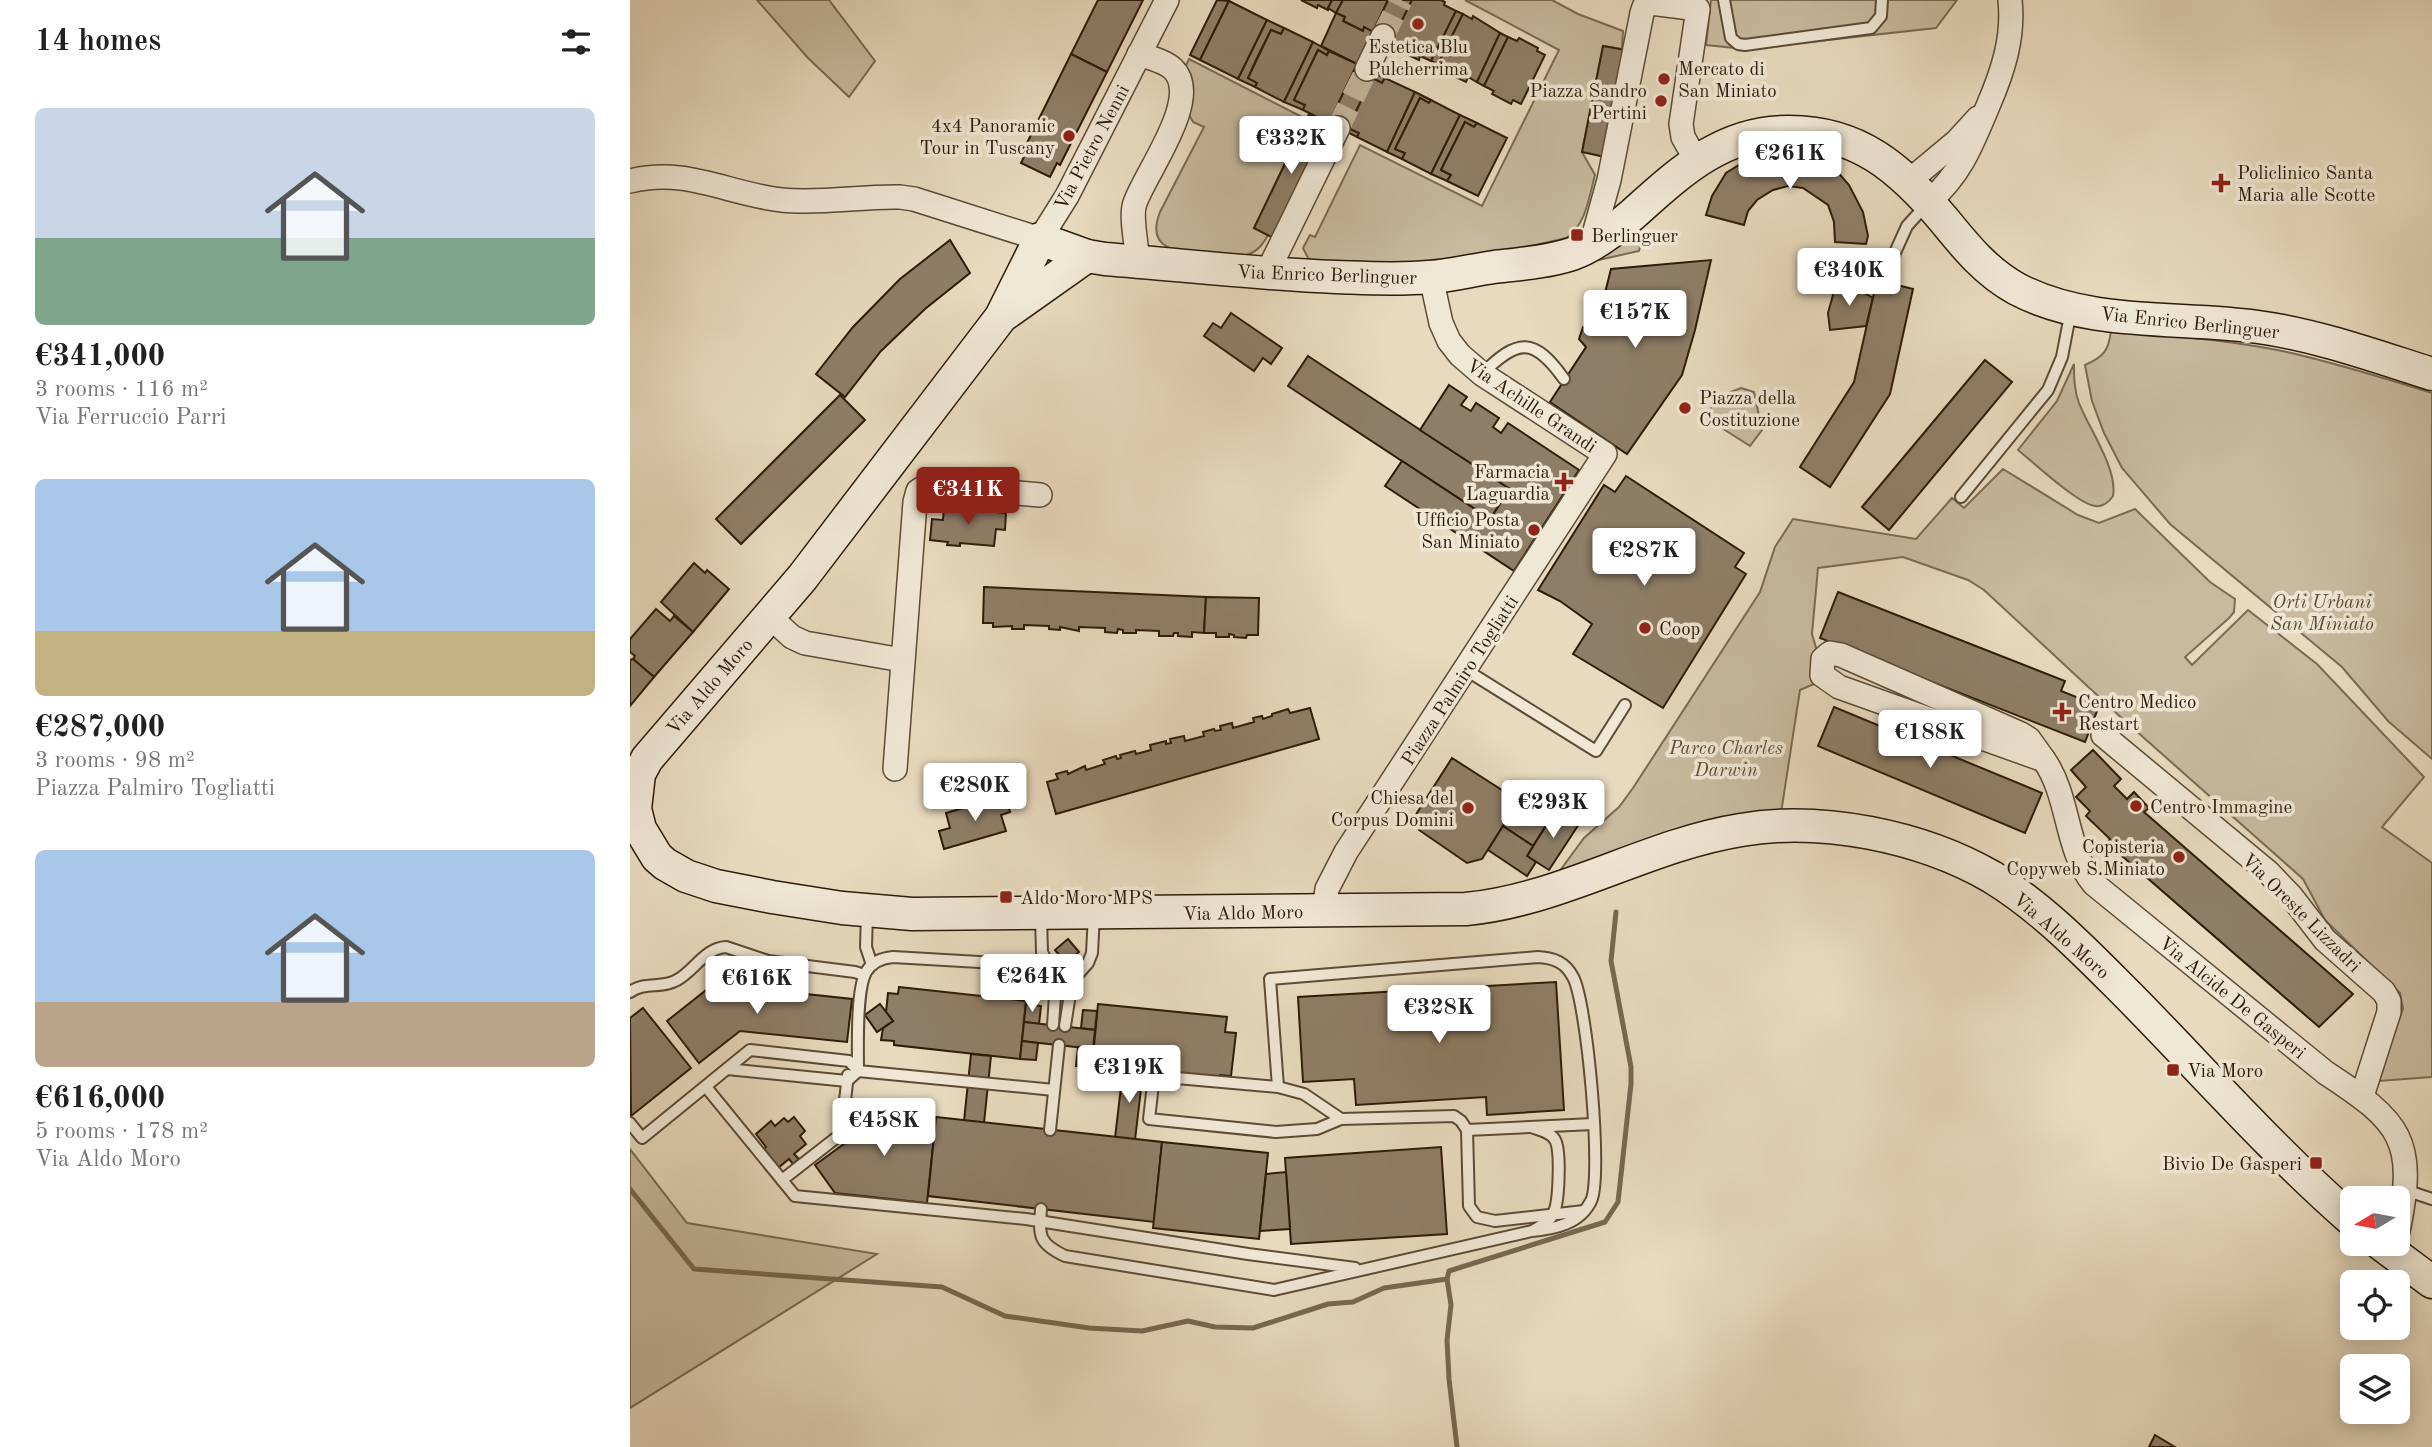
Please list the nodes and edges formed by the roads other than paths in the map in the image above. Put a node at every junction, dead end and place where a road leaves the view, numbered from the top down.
1 (1167, 0) edge
2 (1724, 0) edge
3 (1882, 0) edge
4 (2010, 0) edge
5 (1382, 36) tunnel mouth
6 (1139, 54) junction
7 (1367, 69) tunnel mouth
8 (1338, 128) tunnel mouth
9 (1696, 160) junction
10 (1609, 180) junction
11 (630, 181) edge
12 (1919, 192) junction
13 (1634, 213) junction
14 (1040, 239) junction
15 (1591, 245) junction
16 (1087, 256) junction
17 (1138, 262) junction
18 (1888, 268) dead end
19 (1267, 273) junction
20 (1431, 277) junction
21 (2072, 307) junction
22 (1001, 317) junction
23 (1482, 374) junction
24 (2432, 374) edge
25 (1564, 379) dead end
26 (1605, 454) joint
27 (1040, 495) dead end
28 (1961, 497) dead end
29 (769, 617) junction
30 (902, 660) junction
31 (1466, 670) junction
32 (1625, 705) dead end
33 (2103, 735) dead end
34 (2044, 760) junction
35 (895, 769) dead end
36 (868, 911) junction
37 (1324, 911) junction
38 (1094, 912) junction
39 (1041, 914) junction
40 (872, 965) junction
41 (1049, 966) junction
42 (864, 975) junction
43 (630, 992) edge
44 (1059, 1045) dead end
45 (849, 1061) junction
46 (727, 1069) junction
47 (858, 1071) junction
48 (847, 1081) junction
49 (705, 1087) junction
50 (1278, 1087) junction
51 (1054, 1090) junction
52 (2362, 1096) junction
53 (1342, 1119) junction
54 (630, 1123) edge
55 (1593, 1124) junction
56 (1531, 1127) junction
57 (1050, 1130) dead end
58 (1466, 1130) junction
59 (782, 1180) junction
60 (2405, 1186) edge
61 (2410, 1192) edge
62 (2432, 1199) edge
63 (1041, 1209) dead end
64 (2340, 1209) edge
65 (1584, 1211) junction
66 (1554, 1213) junction
67 (1040, 1221) junction
68 (1532, 1231) junction
69 (2405, 1256) edge
70 (1361, 1269) junction
71 (2432, 1282) edge

1 - 6 street, Via Pietro Nenni
2 - 3 lane
4 - 12 street
5 - 7 street
6 - 14 street, Via Pietro Nenni
6 - 17 street
8 - 19 street
9 - 10 street
9 - 12 street, Via Enrico Berlinguer
9 - 13 street, Via Enrico Berlinguer
10 - 13 street
10 - 15 street
11 - 14 street, Via Enrico Berlinguer
12 - 18 lane
12 - 21 street, Via Enrico Berlinguer
13 - 15 street, Via Enrico Berlinguer
14 - 16 street, Via Enrico Berlinguer
14 - 22 street, Via Aldo Moro
15 - 20 street, Via Enrico Berlinguer
16 - 17 street, Via Enrico Berlinguer
16 - 22 street, Via Aldo Moro
17 - 19 street, Via Enrico Berlinguer
19 - 20 street, Via Enrico Berlinguer
20 - 23 street, Via Achille Grandi
21 - 24 street, Via Enrico Berlinguer
21 - 28 lane
22 - 29 street, Via Aldo Moro
23 - 25 lane
23 - 26 street, Via Achille Grandi
26 - 31 street, Piazza Palmiro Togliatti
27 - 30 street
29 - 30 street
29 - 36 street, Via Aldo Moro
30 - 35 street
31 - 32 lane
31 - 37 street, Piazza Palmiro Togliatti
33 - 52 street, Via Oreste Lizzadri
34 - 34 street, Via Alcide De Gasperi
34 - 52 street, Via Alcide De Gasperi
36 - 39 street, Via Aldo Moro
36 - 40 lane
37 - 38 street, Via Aldo Moro
37 - 64 street, Via Aldo Moro
38 - 39 street, Via Aldo Moro
38 - 41 lane
39 - 41 lane
40 - 41 lane
40 - 42 lane
42 - 43 lane
42 - 47 lane
44 - 51 lane
45 - 46 lane
45 - 47 lane
45 - 48 lane
46 - 48 lane
46 - 49 lane
47 - 48 lane
47 - 51 lane
48 - 59 lane
49 - 54 lane
49 - 59 lane
50 - 53 lane
50 - 53 lane
50 - 55 lane
51 - 57 lane
52 - 60 street, Via Alcide De Gasperi
53 - 58 lane
55 - 56 lane
55 - 65 lane
56 - 58 lane
56 - 66 lane
58 - 66 lane
59 - 67 lane
61 - 62 lane
63 - 67 lane
65 - 66 lane
65 - 68 lane
66 - 68 lane
67 - 70 lane
67 - 70 lane
68 - 70 lane
69 - 71 street

